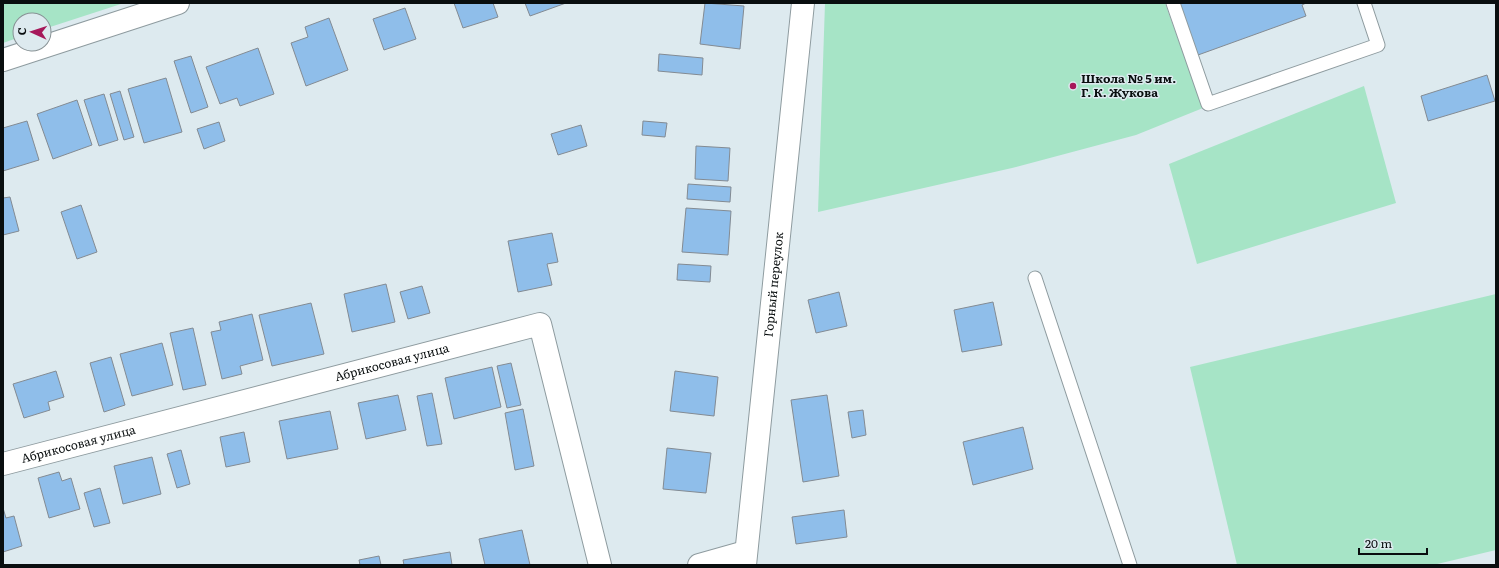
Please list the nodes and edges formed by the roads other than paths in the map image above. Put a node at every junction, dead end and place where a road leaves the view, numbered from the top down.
1 (178, 3) edge
2 (803, 3) edge
3 (1173, 3) edge
4 (1364, 3) edge
5 (3, 60) edge
6 (1035, 278) dead end
7 (3, 464) edge
8 (745, 559) edge
9 (600, 565) edge
10 (699, 565) edge
11 (1130, 565) edge

1 - 5 street
2 - 8 street, Горный переулок
3 - 4 lane
6 - 11 lane
7 - 9 street, Абрикосовая улица
8 - 10 street

